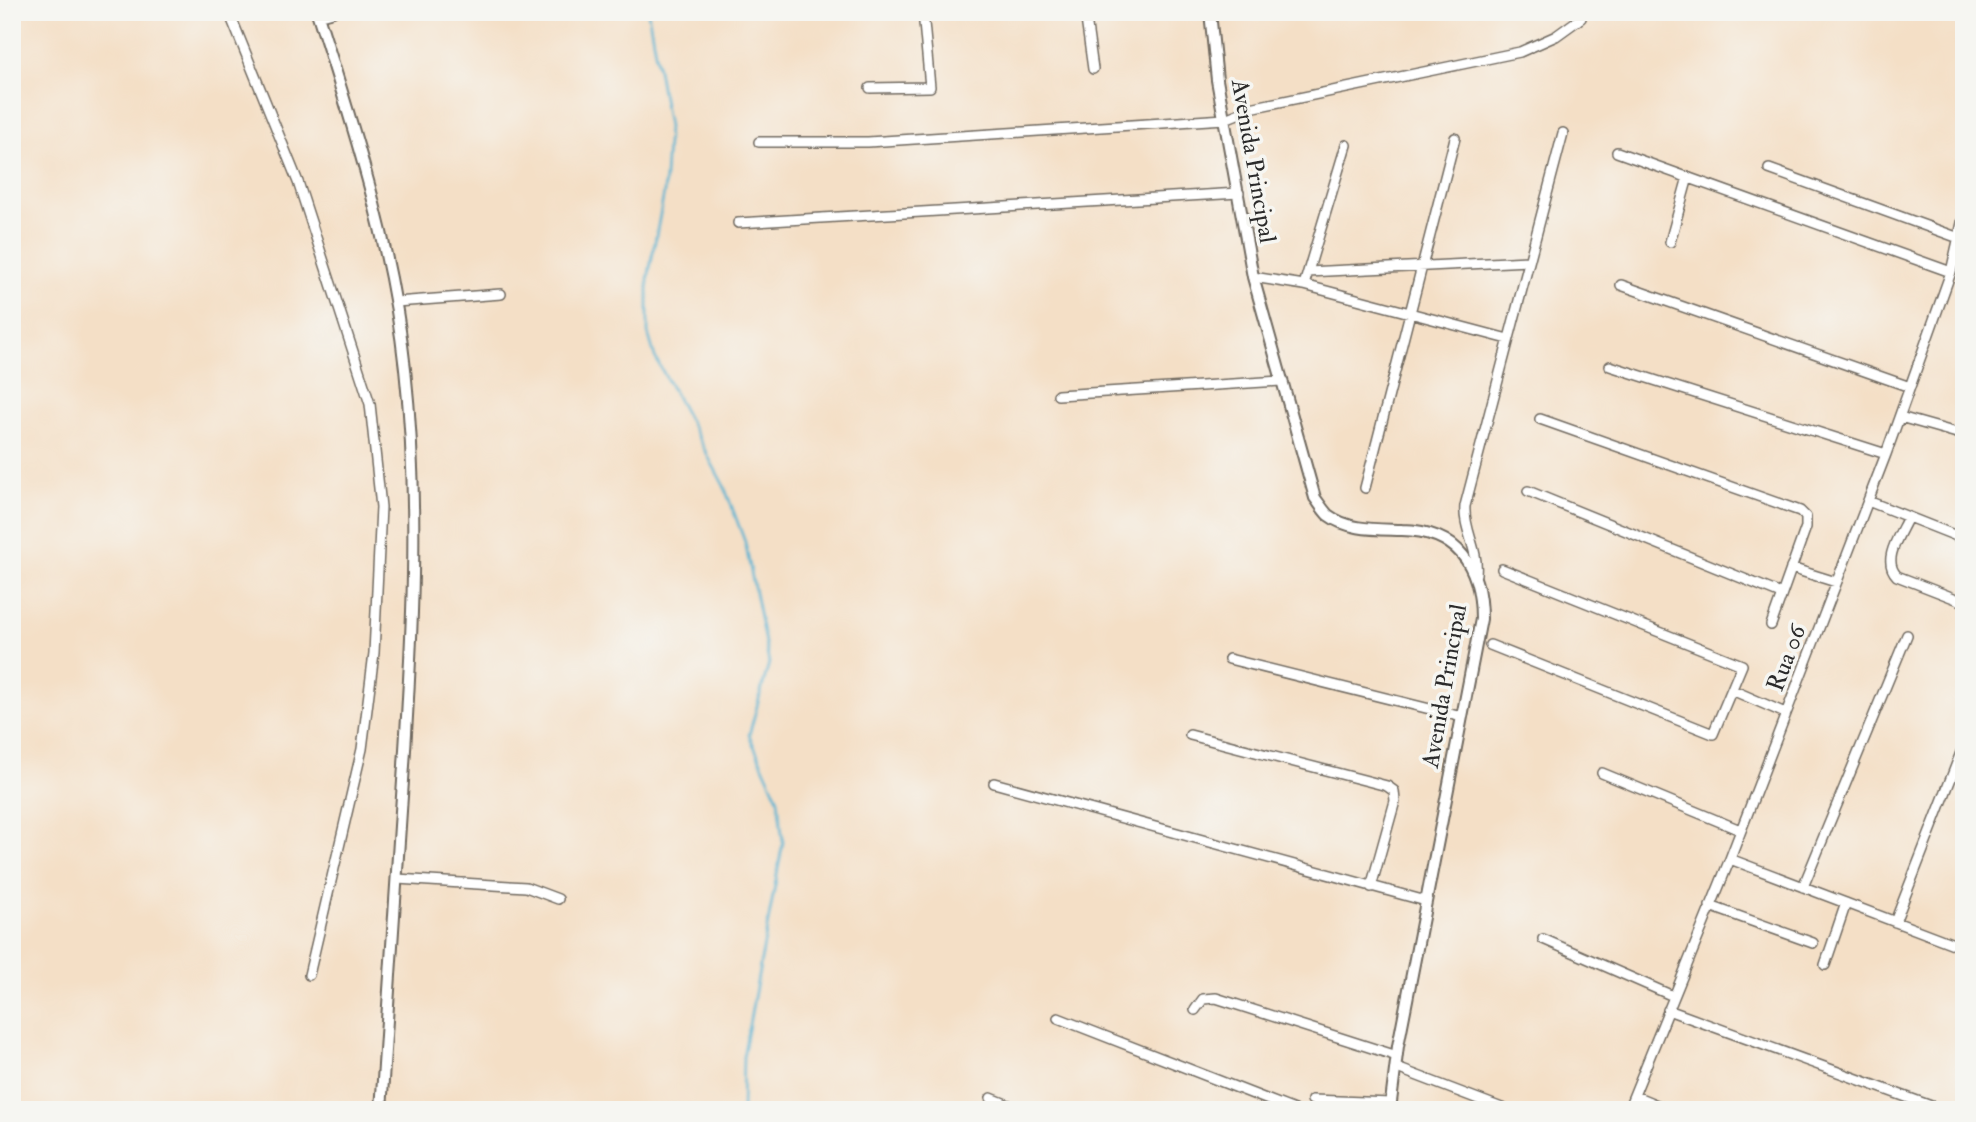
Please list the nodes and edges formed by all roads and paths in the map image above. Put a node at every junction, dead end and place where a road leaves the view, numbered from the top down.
1 (229, 12) edge
2 (333, 12) edge
3 (923, 12) edge
4 (1085, 12) edge
5 (1210, 12) edge
6 (318, 14) edge
7 (1581, 18) dead end
8 (1093, 69) dead end
9 (870, 88) dead end
10 (1225, 119) junction
11 (1563, 133) dead end
12 (1455, 138) dead end
13 (758, 142) dead end
14 (1346, 145) dead end
15 (1617, 152) dead end
16 (1769, 169) dead end
17 (1688, 177) junction
18 (1239, 193) junction
19 (1964, 214) edge
20 (738, 223) dead end
21 (1959, 238) junction
22 (1670, 242) dead end
23 (1528, 261) junction
24 (1421, 266) junction
25 (1308, 272) junction
26 (1951, 272) junction
27 (1253, 277) junction
28 (1304, 285) junction
29 (1621, 285) dead end
30 (501, 294) dead end
31 (396, 302) junction
32 (1409, 314) junction
33 (1507, 339) junction
34 (1610, 366) dead end
35 (1281, 381) junction
36 (1910, 387) junction
37 (1058, 395) dead end
38 (1900, 417) junction
39 (1540, 419) dead end
40 (1964, 435) edge
41 (1886, 454) junction
42 (1365, 488) dead end
43 (1528, 491) dead end
44 (1868, 501) junction
45 (1908, 517) junction
46 (1964, 539) edge
47 (1791, 568) junction
48 (1502, 569) dead end
49 (1476, 574) junction
50 (1836, 582) junction
51 (1781, 594) junction
52 (1964, 602) edge
53 (1771, 625) dead end
54 (1907, 635) dead end
55 (1490, 645) dead end
56 (1228, 659) dead end
57 (1732, 690) junction
58 (1786, 713) junction
59 (1462, 717) junction
60 (1191, 735) dead end
61 (1964, 745) edge
62 (1602, 774) dead end
63 (994, 783) dead end
64 (1740, 830) junction
65 (1730, 859) junction
66 (397, 879) junction
67 (1371, 887) junction
68 (1803, 887) junction
69 (558, 900) dead end
70 (1426, 901) junction
71 (1846, 903) junction
72 (1710, 906) junction
73 (1895, 922) junction
74 (1543, 939) dead end
75 (1813, 943) dead end
76 (1964, 948) edge
77 (1825, 965) dead end
78 (309, 975) dead end
79 (1673, 996) junction
80 (1195, 1010) dead end
81 (1668, 1010) junction
82 (1058, 1018) dead end
83 (1397, 1056) junction
84 (1397, 1069) junction
85 (1635, 1096) junction
86 (991, 1098) dead end
87 (1312, 1100) dead end
88 (1390, 1106) edge
89 (381, 1110) edge
90 (1021, 1110) edge
91 (1294, 1110) edge
92 (1507, 1110) edge
93 (1628, 1110) edge
94 (1669, 1110) edge
95 (1942, 1110) edge

1 - 78 street
2 - 6 street
3 - 9 street
4 - 8 street
5 - 10 street, Avenida Principal
6 - 31 street
7 - 10 street
10 - 13 street
10 - 18 street, Avenida Principal
11 - 23 street
12 - 24 street
14 - 25 street
15 - 17 street
16 - 21 street
17 - 22 street
17 - 26 street
18 - 20 street
18 - 27 street, Avenida Principal
19 - 21 street, Rua 06
21 - 26 street, Rua 06
23 - 24 street
23 - 33 street
24 - 25 street
24 - 32 street
25 - 28 street
26 - 36 street, Rua 06
27 - 28 street
27 - 35 street, Avenida Principal
28 - 32 street
29 - 36 street
30 - 31 street
31 - 66 street
32 - 33 street
32 - 42 street
33 - 49 street
34 - 41 street
35 - 37 street
35 - 49 street, Avenida Principal
36 - 38 street, Rua 06
38 - 40 street
38 - 41 street, Rua 06
39 - 47 street
41 - 44 street, Rua 06
43 - 51 street
44 - 45 street
44 - 50 street, Rua 06
45 - 46 street
45 - 52 street
47 - 50 street
47 - 51 street
48 - 57 street
49 - 59 street, Avenida Principal
50 - 58 street, Rua 06
51 - 53 street
54 - 68 street
55 - 57 street
56 - 59 street
57 - 58 street
58 - 64 street, Rua 06
59 - 70 street, Avenida Principal
60 - 67 street
61 - 73 street
62 - 64 street
63 - 67 street
64 - 65 street, Rua 06
65 - 68 street
65 - 72 street, Rua 06
66 - 69 street
66 - 89 street
67 - 70 street
68 - 71 street
70 - 83 street, Avenida Principal
71 - 73 street
71 - 77 street
72 - 75 street
72 - 79 street, Rua 06
73 - 76 street
74 - 79 street
79 - 81 street, Rua 06
80 - 83 street
81 - 85 street, Rua 06
81 - 95 street
82 - 91 street
83 - 84 street, Avenida Principal
84 - 88 street, Avenida Principal
84 - 92 street
85 - 93 street, Rua 06
85 - 94 street
86 - 90 street
87 - 88 street

